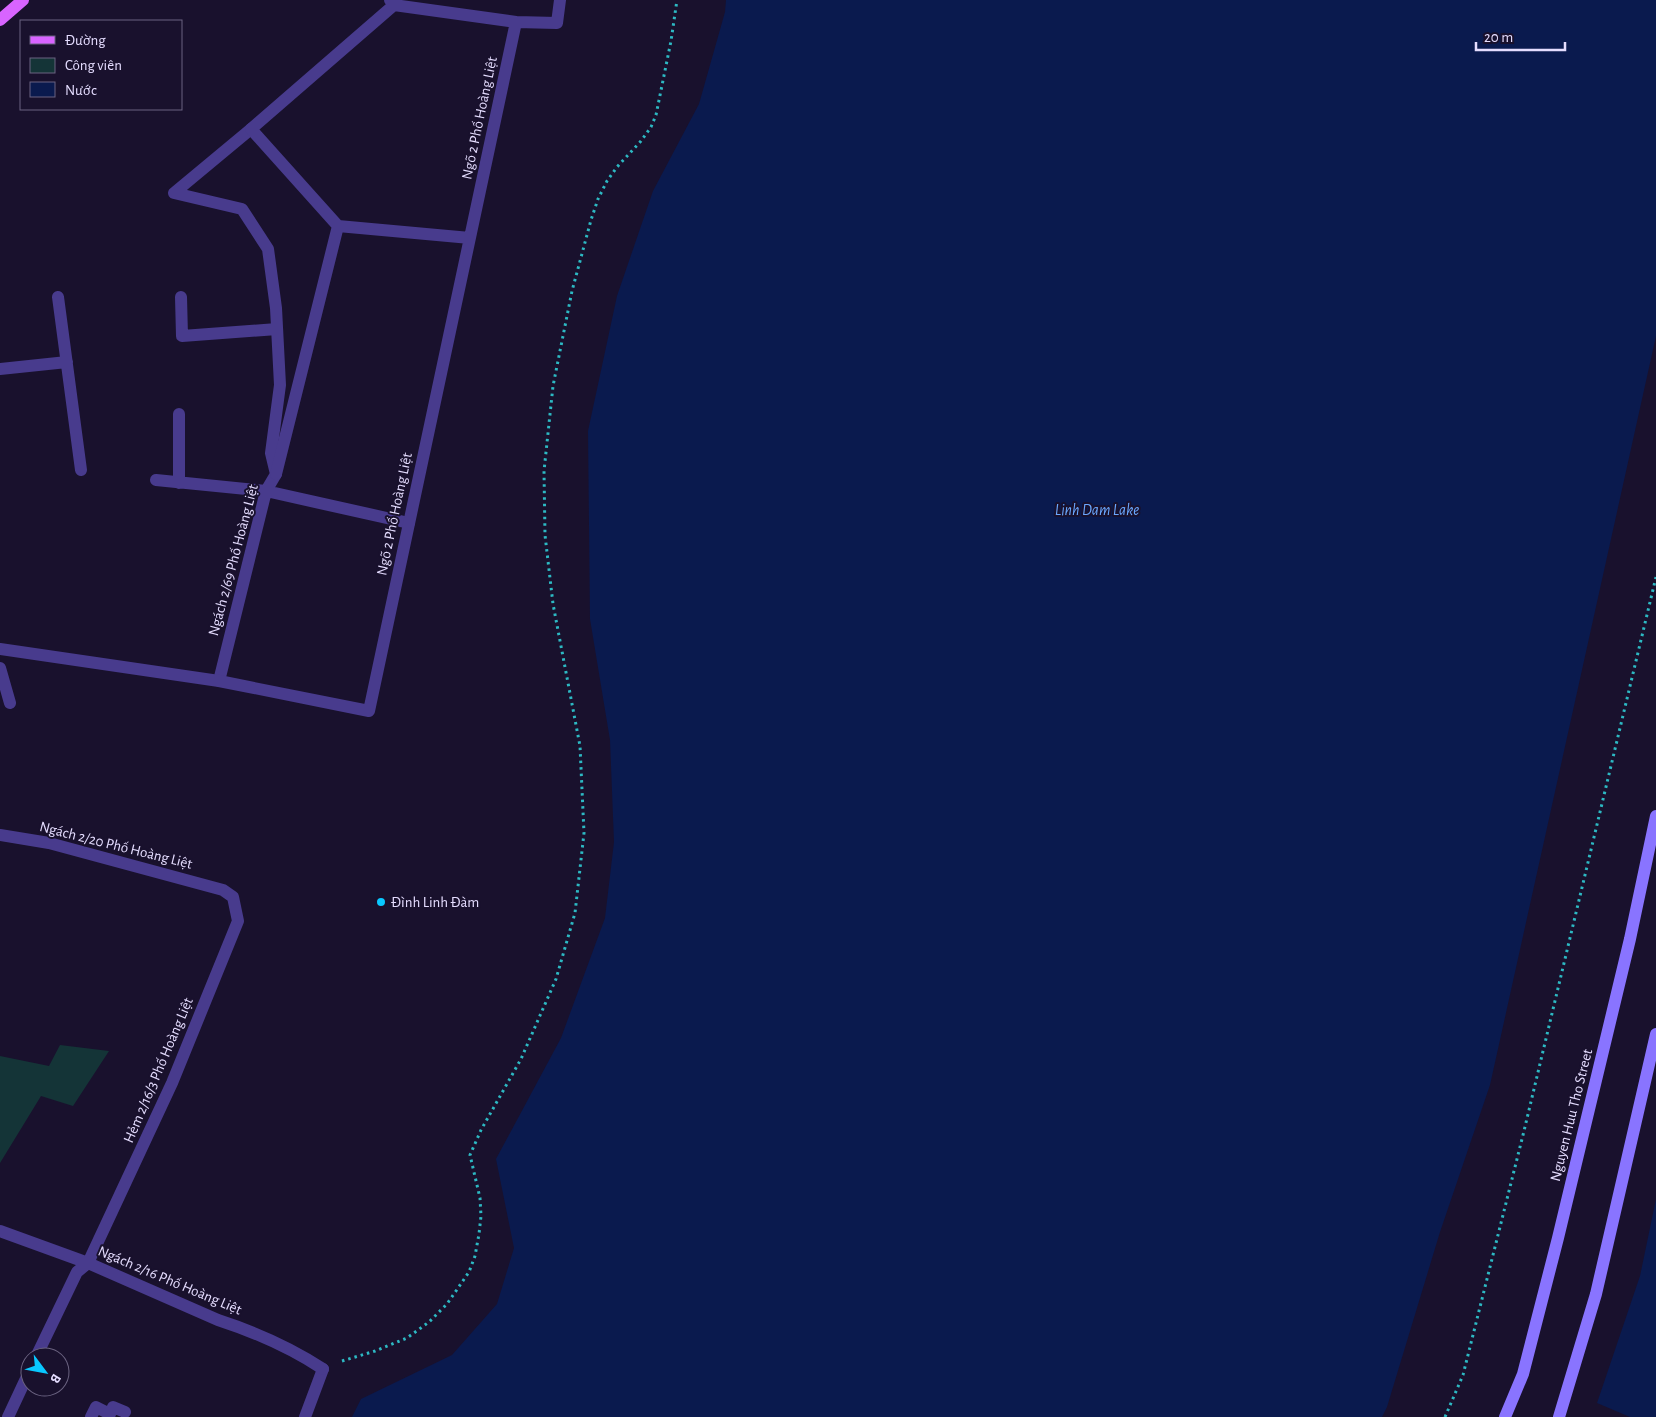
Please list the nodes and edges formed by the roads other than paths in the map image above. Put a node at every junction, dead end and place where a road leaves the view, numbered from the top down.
1 (23, 0) edge
2 (560, 0) edge
3 (392, 2) edge
4 (0, 20) edge
5 (516, 22) junction
6 (251, 129) junction
7 (338, 226) junction
8 (470, 238) junction
9 (58, 297) dead end
10 (181, 297) dead end
11 (277, 329) junction
12 (67, 362) junction
13 (0, 369) edge
14 (180, 414) dead end
15 (81, 470) dead end
16 (276, 474) junction
17 (156, 480) dead end
18 (180, 483) junction
19 (266, 491) junction
20 (409, 523) junction
21 (0, 649) edge
22 (0, 668) edge
23 (219, 681) junction
24 (10, 703) dead end
25 (1656, 816) edge
26 (0, 835) edge
27 (223, 890) joint
28 (1656, 1034) edge
29 (0, 1230) edge
30 (88, 1263) junction
31 (41, 1347) edge
32 (20, 1391) edge
33 (125, 1412) dead end
34 (8, 1417) edge
35 (91, 1417) edge
36 (305, 1417) edge
37 (1505, 1417) edge
38 (1559, 1417) edge

1 - 4 main road
2 - 5 street
3 - 5 street
3 - 6 street
5 - 8 street, Ngõ 2 Phố Hoàng Liệt
6 - 7 street
6 - 11 street, Ngách 2/69 Phố Hoàng Liệt
7 - 8 street
7 - 16 street
8 - 20 street, Ngõ 2 Phố Hoàng Liệt
9 - 12 street
10 - 11 street
11 - 16 street, Ngách 2/69 Phố Hoàng Liệt
12 - 13 street
12 - 15 street
14 - 18 street
16 - 19 street, Ngách 2/69 Phố Hoàng Liệt
17 - 18 street
18 - 19 street
19 - 20 street
19 - 23 street, Ngách 2/69 Phố Hoàng Liệt
20 - 23 street, Ngõ 2 Phố Hoàng Liệt
21 - 23 street, Ngõ 2 Phố Hoàng Liệt
22 - 24 street
25 - 37 main road, Nguyen Huu Tho Street
26 - 27 street, Ngách 2/20 Phố Hoàng Liệt
27 - 30 street, Hẻm 2/16/3 Phố Hoàng Liệt
28 - 38 main road
29 - 30 street, Ngách 2/16 Phố Hoàng Liệt
30 - 31 street, Hẻm 2/16/3 Phố Hoàng Liệt
30 - 36 street, Ngách 2/16 Phố Hoàng Liệt
32 - 34 street
33 - 35 street

